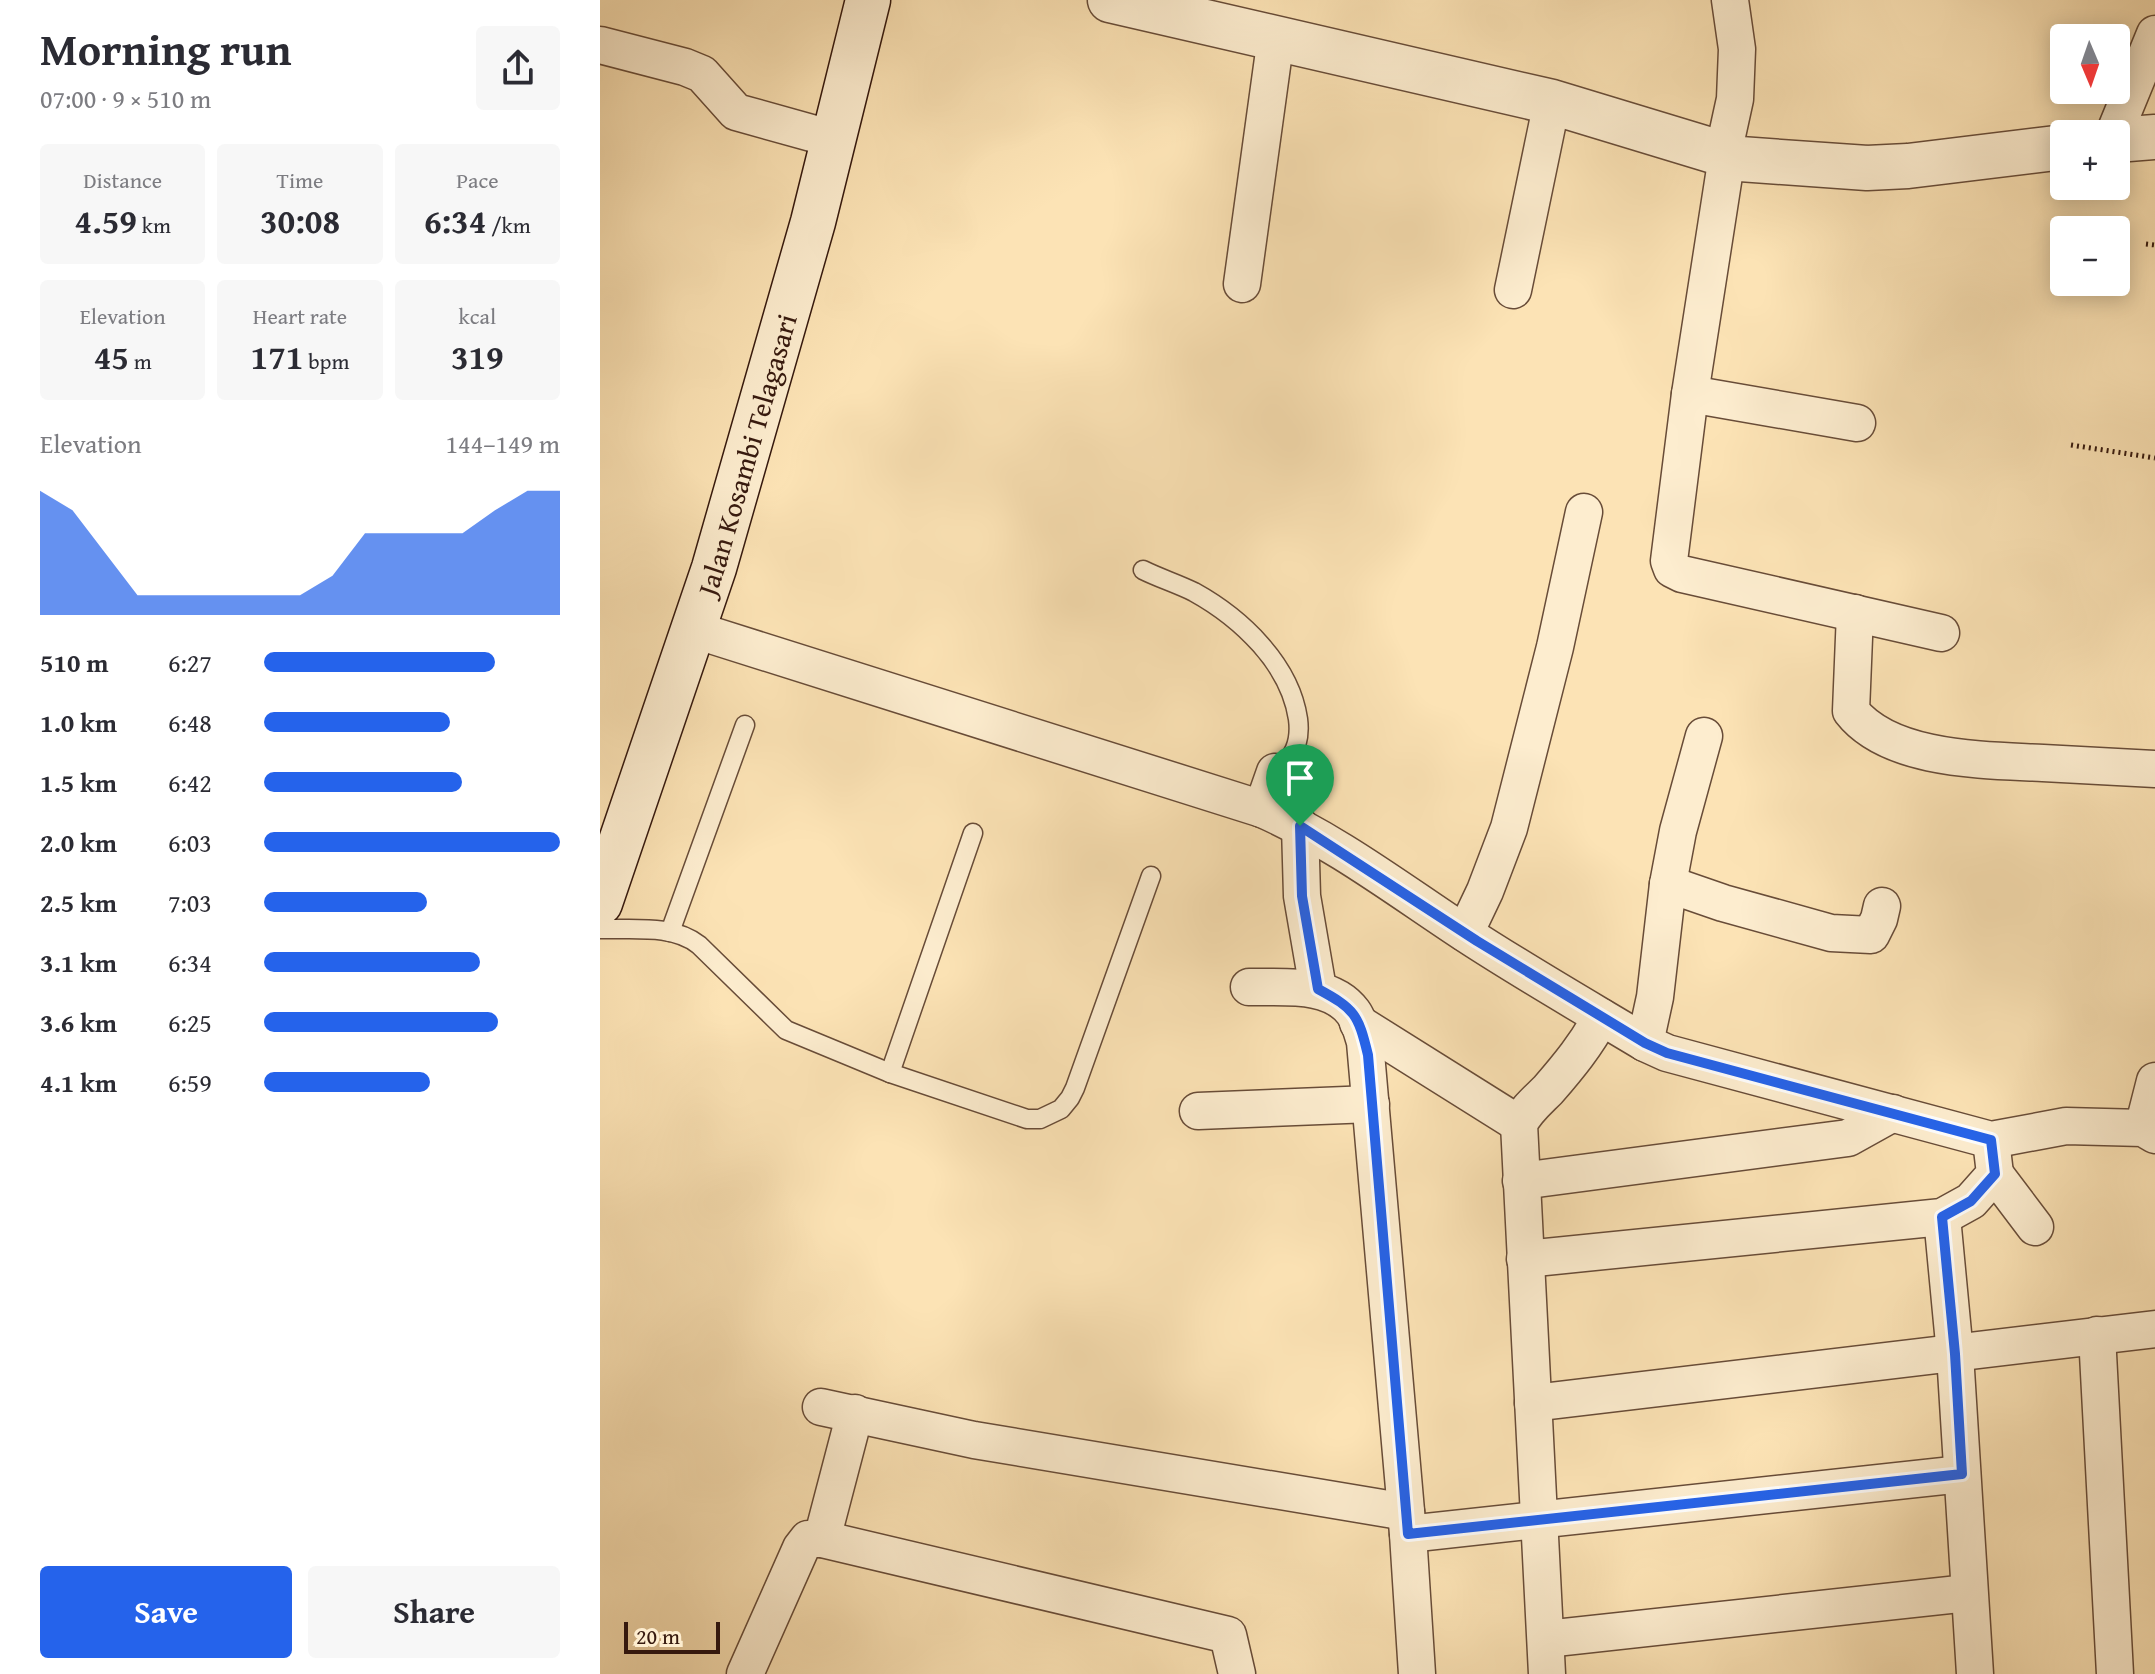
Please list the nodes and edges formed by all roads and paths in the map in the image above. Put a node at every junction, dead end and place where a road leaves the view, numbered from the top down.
1 (868, 0) edge
2 (1110, 0) edge
3 (1730, 0) edge
4 (2155, 34) edge
5 (1276, 37) junction
6 (600, 45) edge
7 (1552, 102) junction
8 (2120, 120) edge
9 (2155, 137) edge
10 (833, 139) junction
11 (2130, 139) edge
12 (2050, 149) edge
13 (1725, 155) junction
14 (2146, 244) dead end
15 (2155, 245) edge
16 (1242, 284) dead end
17 (1513, 290) dead end
18 (1690, 394) junction
19 (1857, 423) dead end
20 (2071, 445) dead end
21 (2155, 458) edge
22 (1584, 512) dead end
23 (1143, 570) dead end
24 (1855, 613) junction
25 (695, 630) junction
26 (1941, 633) dead end
27 (745, 725) dead end
28 (1704, 736) dead end
29 (2155, 769) edge
30 (1275, 772) joint
31 (1262, 809) junction
32 (1300, 826) junction
33 (973, 833) dead end
34 (1151, 876) dead end
35 (1668, 884) junction
36 (600, 903) edge
37 (1882, 906) dead end
38 (600, 929) edge
39 (670, 932) junction
40 (1465, 933) junction
41 (1249, 987) dead end
42 (1318, 989) junction
43 (1601, 1017) junction
44 (1358, 1023) junction
45 (1645, 1043) junction
46 (890, 1073) junction
47 (2155, 1081) edge
48 (1371, 1104) junction
49 (1198, 1111) dead end
50 (1893, 1113) junction
51 (1519, 1124) junction
52 (2149, 1132) edge
53 (1993, 1157) junction
54 (1521, 1181) junction
55 (1942, 1217) junction
56 (2035, 1227) dead end
57 (1525, 1259) junction
58 (2155, 1329) edge
59 (2097, 1335) junction
60 (1955, 1354) junction
61 (1533, 1403) junction
62 (1962, 1474) junction
63 (1539, 1521) junction
64 (1407, 1523) junction
65 (822, 1539) junction
66 (1968, 1593) junction
67 (1546, 1639) junction
68 (745, 1674) edge
69 (1237, 1674) edge
70 (1417, 1674) edge
71 (1547, 1674) edge
72 (1975, 1674) edge
73 (2115, 1674) edge

1 - 10 street, Jalan Kosambi Telagasari
2 - 5 street
3 - 13 street
4 - 8 street
5 - 7 street
5 - 16 street
6 - 10 street
7 - 13 street
7 - 17 street
9 - 11 street
10 - 25 street, Jalan Kosambi Telagasari
12 - 13 street
13 - 18 street
14 - 15 path
18 - 19 street
18 - 24 street
20 - 21 path
22 - 40 street
23 - 30 lane
24 - 26 street
24 - 29 street
25 - 31 street
25 - 36 street, Jalan Kosambi Telagasari
27 - 39 lane
28 - 35 street
30 - 31 street
31 - 32 street
32 - 40 street
32 - 42 street
33 - 46 lane
34 - 46 lane
35 - 37 street
35 - 45 street
38 - 39 lane
39 - 46 lane
40 - 43 street
41 - 42 street
42 - 44 street
43 - 45 street
43 - 51 street
44 - 48 street
44 - 51 street
45 - 50 street
47 - 52 street
48 - 49 street
48 - 64 street
50 - 53 street
50 - 54 street
51 - 54 street
52 - 53 street
53 - 55 street
53 - 56 street
54 - 57 street
55 - 57 street
55 - 60 street
57 - 61 street
58 - 59 street
59 - 60 street
59 - 73 street
60 - 61 street
60 - 62 street
61 - 63 street
62 - 63 street
62 - 66 street
63 - 64 street
63 - 67 street
64 - 65 street
64 - 70 street
65 - 68 street
65 - 69 street
66 - 67 street
66 - 72 street
67 - 71 street

